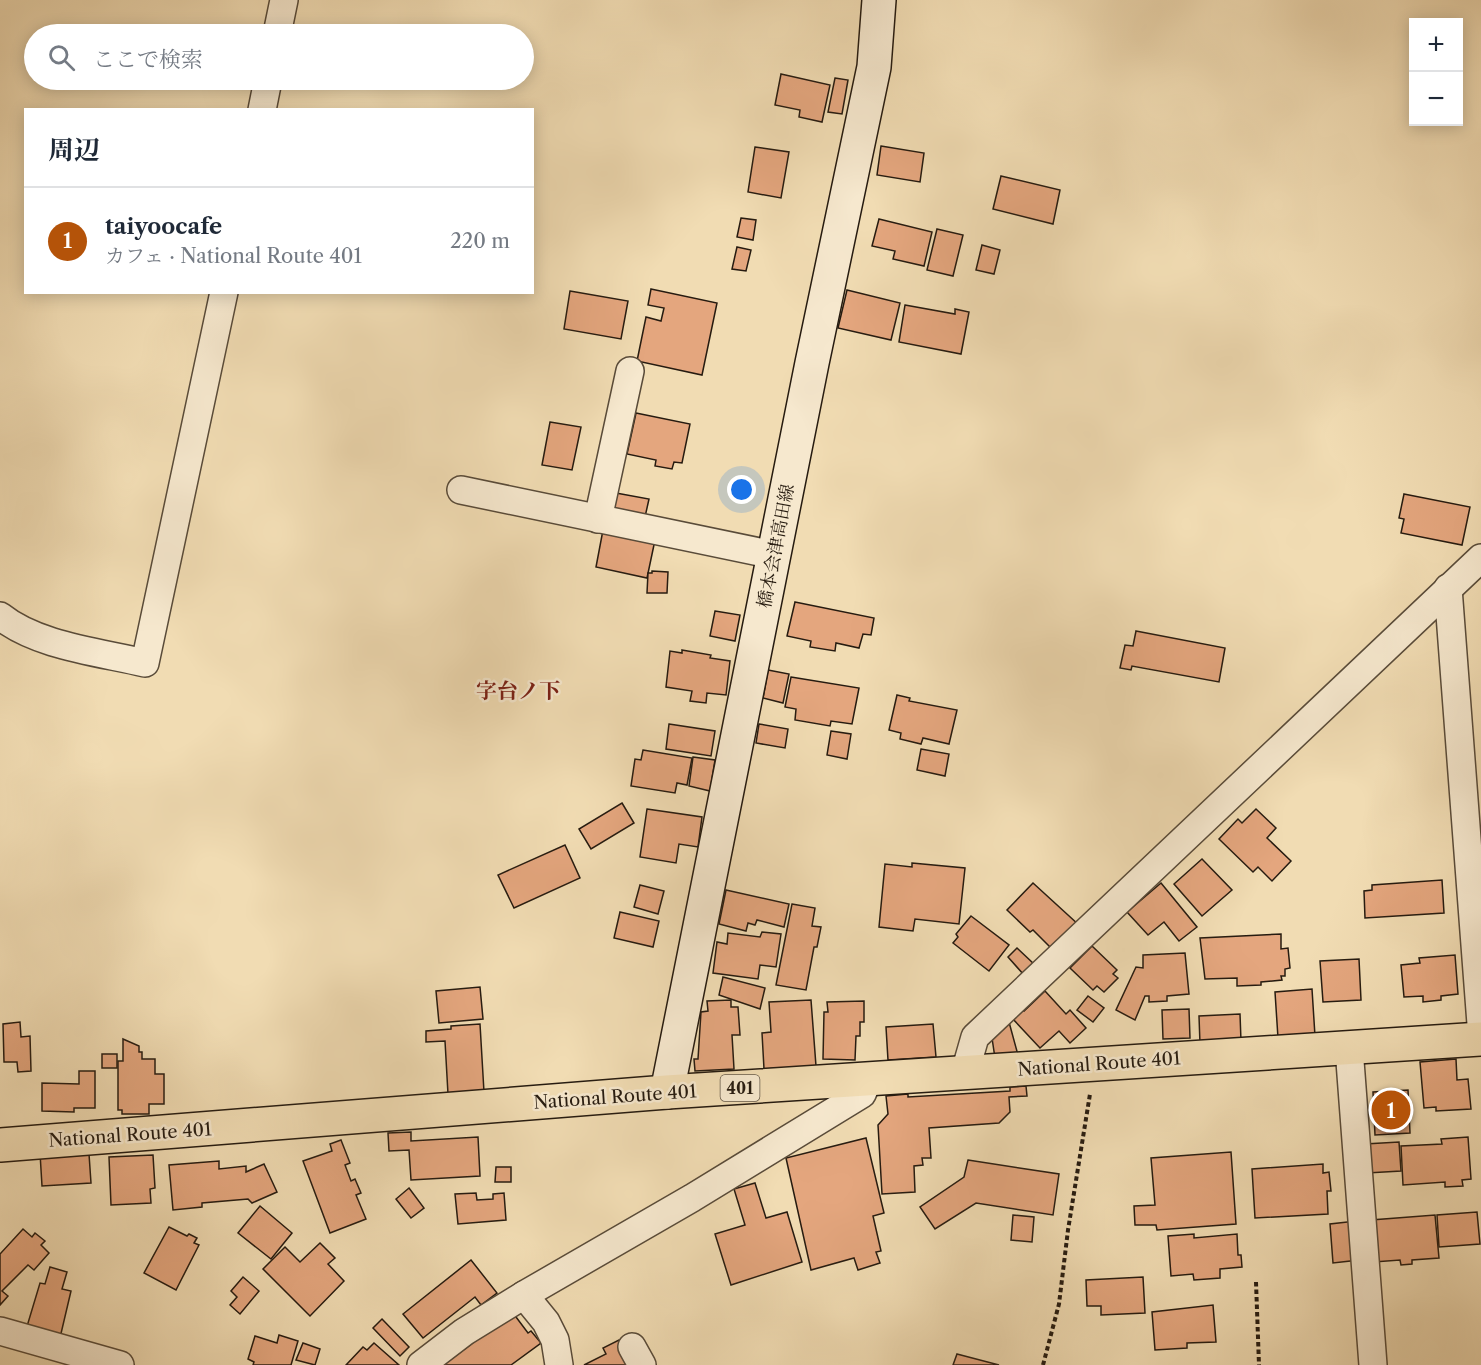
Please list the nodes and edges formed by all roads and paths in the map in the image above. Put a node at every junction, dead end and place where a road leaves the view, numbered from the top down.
1 (284, 0) edge
2 (879, 0) edge
3 (279, 24) edge
4 (266, 90) edge
5 (262, 108) edge
6 (224, 294) edge
7 (630, 371) dead end
8 (461, 490) dead end
9 (598, 519) junction
10 (774, 555) junction
11 (1481, 558) edge
12 (1448, 588) junction
13 (0, 616) edge
14 (1481, 1023) edge
15 (1481, 1039) edge
16 (1349, 1048) junction
17 (1095, 1064) junction
18 (965, 1072) junction
19 (868, 1080) junction
20 (667, 1092) junction
21 (0, 1145) edge
22 (1256, 1282) dead end
23 (524, 1295) junction
24 (0, 1331) edge
25 (120, 1365) edge
26 (421, 1365) edge
27 (560, 1365) edge
28 (1043, 1365) edge
29 (1259, 1365) edge
30 (1373, 1365) edge

1 - 3 street
2 - 10 main road, 橋本会津高田線
4 - 5 street
6 - 13 street
7 - 9 street
8 - 9 street
9 - 10 street
10 - 20 main road, 橋本会津高田線
11 - 12 street
12 - 14 street
12 - 18 street
15 - 16 highway, National Route 401 / 401
16 - 17 highway, National Route 401 / 401
16 - 30 street
17 - 18 highway, National Route 401 / 401
17 - 28 path
18 - 19 highway, National Route 401 / 401
19 - 20 highway, National Route 401 / 401
19 - 23 street
20 - 21 highway, National Route 401 / 401
22 - 29 path
23 - 26 street
23 - 27 street
24 - 25 street

